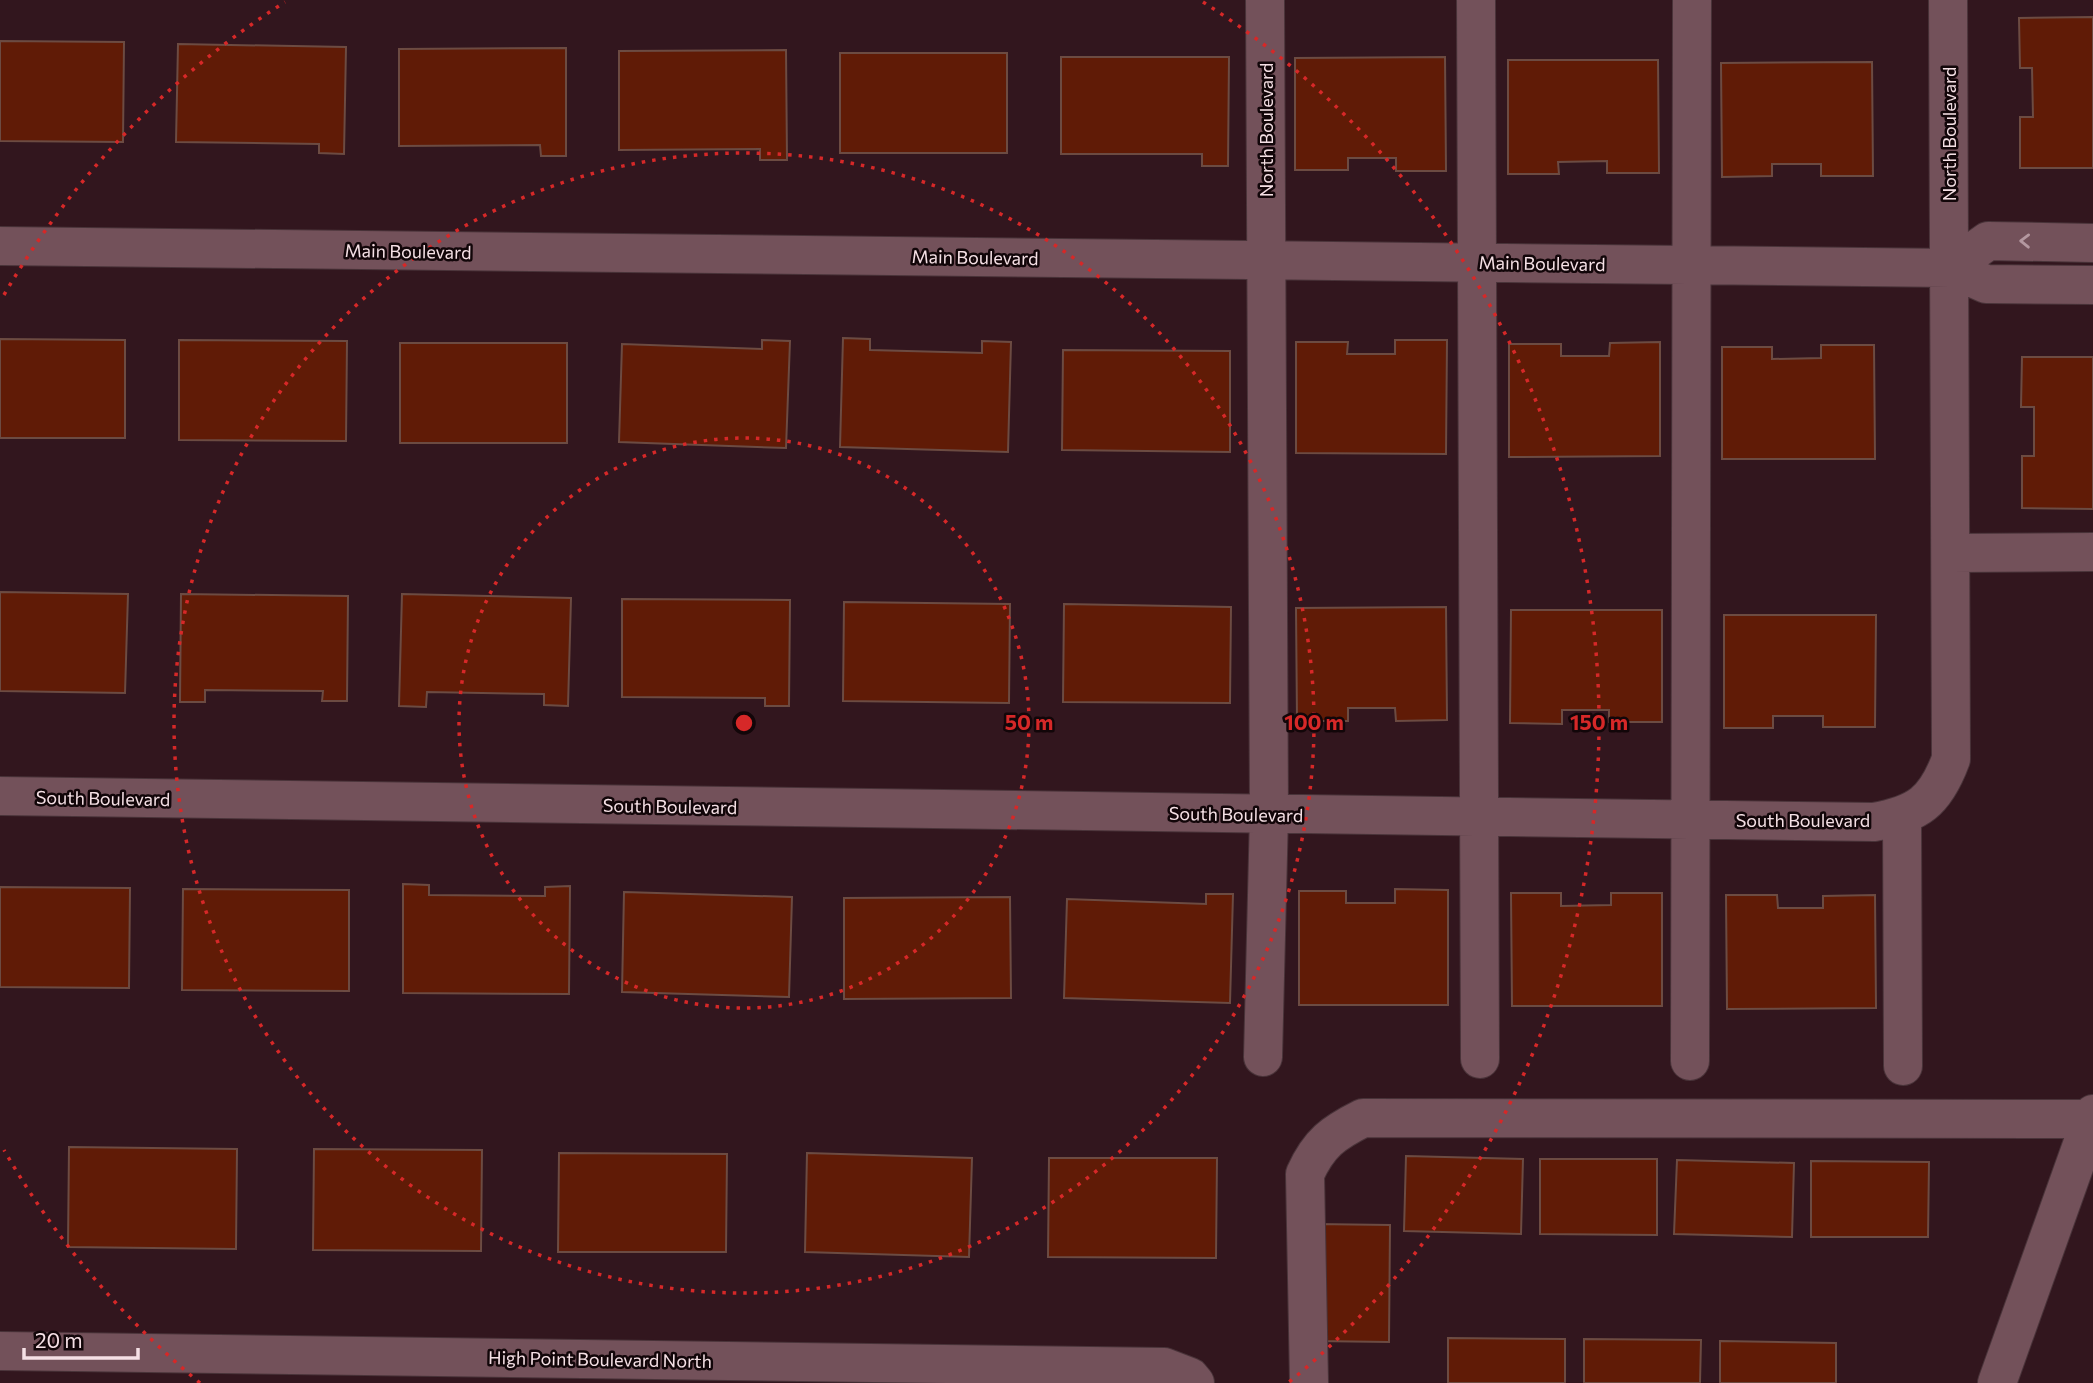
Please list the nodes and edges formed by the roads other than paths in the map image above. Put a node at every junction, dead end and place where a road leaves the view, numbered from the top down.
1 (1265, 0) edge
2 (1476, 0) edge
3 (1692, 0) edge
4 (1948, 0) edge
5 (2093, 243) edge
6 (0, 246) edge
7 (1266, 260) junction
8 (1477, 263) junction
9 (1693, 265) junction
10 (1950, 268) junction
11 (2093, 285) edge
12 (2093, 552) edge
13 (1951, 553) junction
14 (0, 796) edge
15 (1269, 814) junction
16 (1481, 817) junction
17 (1902, 817) junction
18 (1691, 819) junction
19 (1264, 1057) dead end
20 (1480, 1059) dead end
21 (1690, 1061) dead end
22 (1903, 1066) dead end
23 (2092, 1116) edge
24 (0, 1351) edge
25 (1195, 1383) edge
26 (1309, 1383) edge
27 (1997, 1383) edge

1 - 7 street, North Boulevard
2 - 8 street
3 - 9 street
4 - 10 street, North Boulevard
5 -> 10 street
6 - 7 street, Main Boulevard
7 - 8 street, Main Boulevard
7 - 15 street, North Boulevard
8 - 9 street, Main Boulevard
8 - 16 street
9 - 10 street, Main Boulevard
9 - 18 street
10 - 11 street, Main Boulevard
10 - 13 street, South Boulevard
12 - 13 street
13 - 17 street, South Boulevard
14 - 15 street, South Boulevard
15 - 16 street, South Boulevard
15 - 19 street, North Boulevard
16 - 18 street, South Boulevard
16 - 20 street
17 - 18 street, South Boulevard
17 - 22 street
18 - 21 street
23 - 26 street
23 - 27 street
24 - 25 street, High Point Boulevard North

